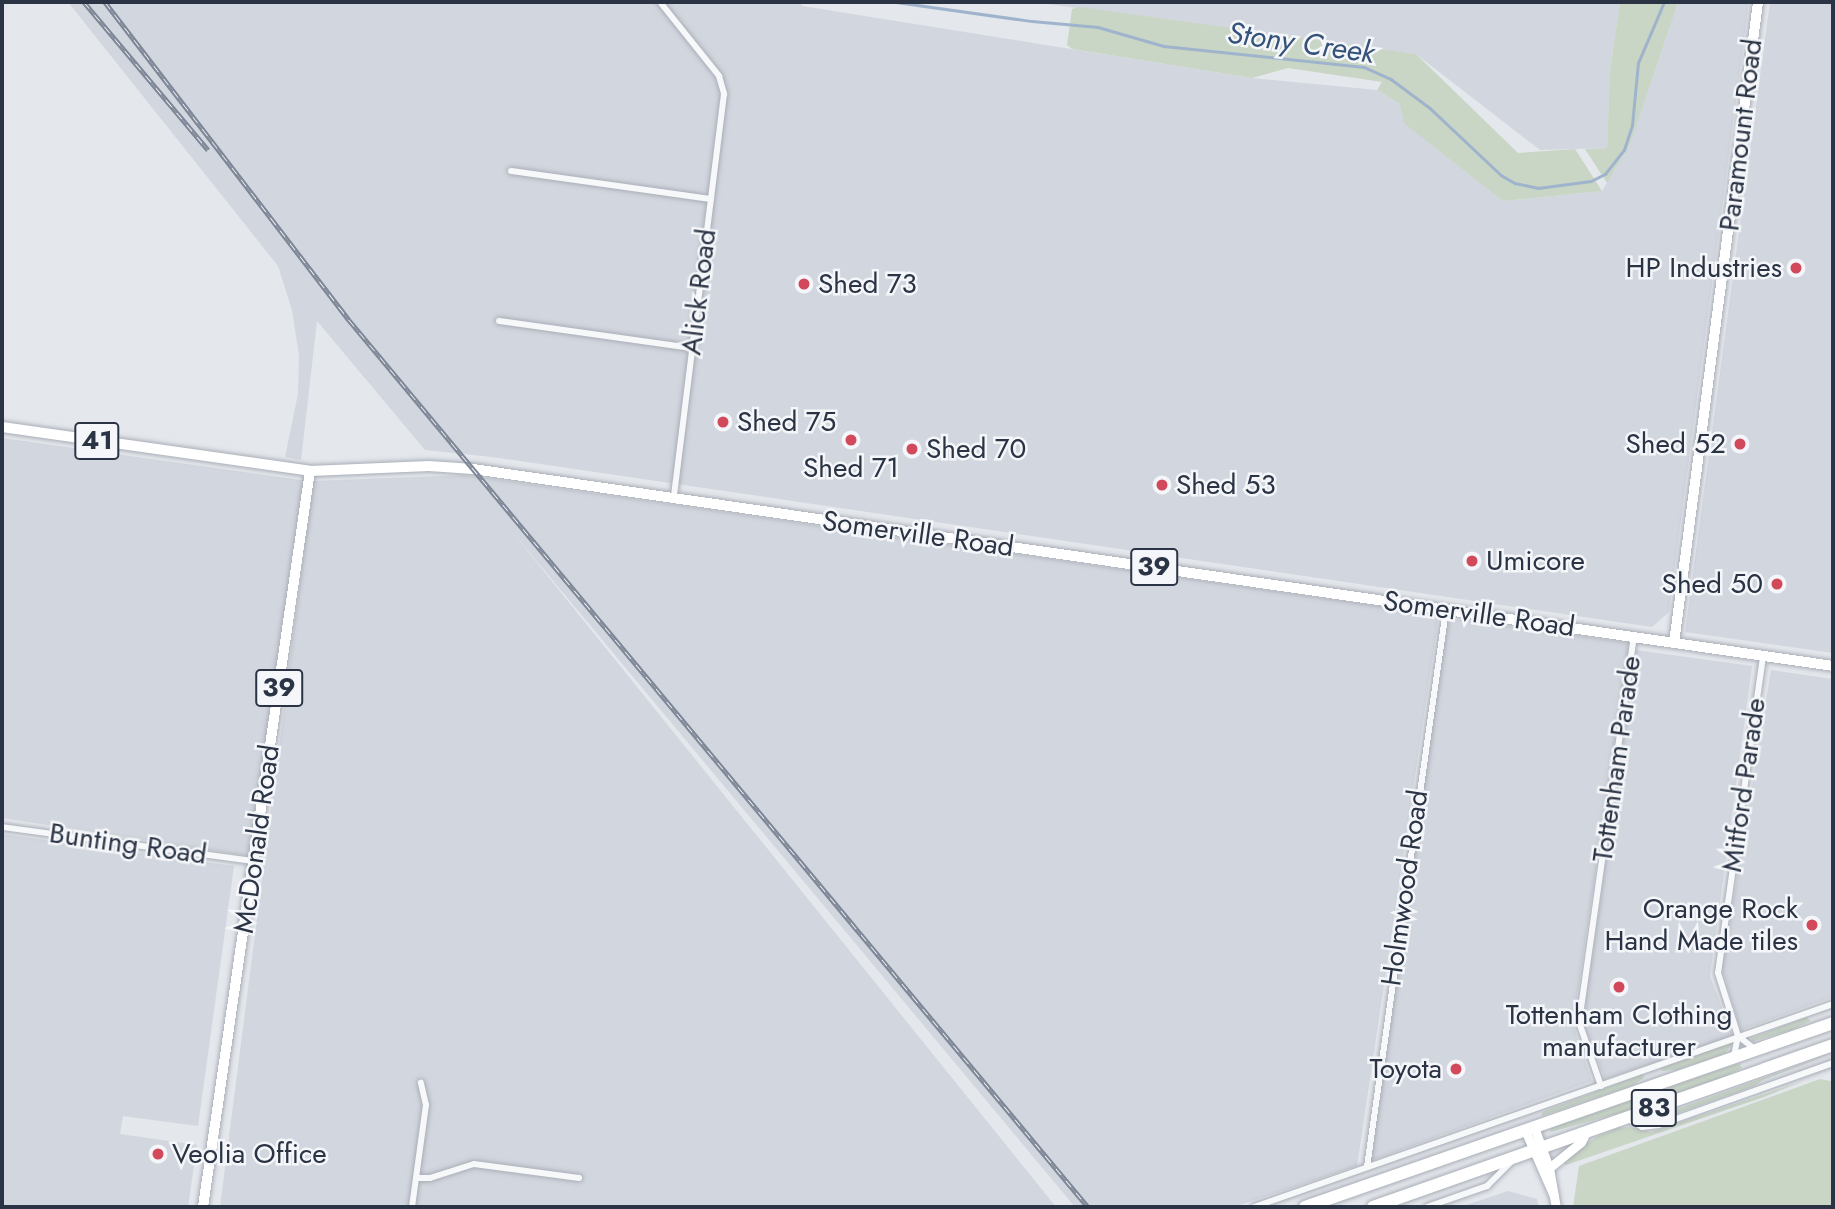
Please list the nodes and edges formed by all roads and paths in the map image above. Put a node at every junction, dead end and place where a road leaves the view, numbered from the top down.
1 (660, 2) edge
2 (1758, 2) edge
3 (511, 171) dead end
4 (711, 199) junction
5 (499, 321) dead end
6 (692, 348) junction
7 (2, 427) edge
8 (310, 471) junction
9 (674, 498) junction
10 (1446, 610) junction
11 (1634, 637) junction
12 (1674, 643) junction
13 (1763, 656) junction
14 (1833, 666) edge
15 (2, 827) edge
16 (254, 861) junction
17 (1833, 1004) edge
18 (1833, 1023) edge
19 (1738, 1036) junction
20 (1833, 1045) edge
21 (1745, 1054) junction
22 (1833, 1063) edge
23 (1766, 1068) junction
24 (421, 1083) dead end
25 (1601, 1086) junction
26 (1520, 1115) junction
27 (1626, 1118) junction
28 (1529, 1129) junction
29 (1586, 1132) junction
30 (1430, 1146) junction
31 (1537, 1150) junction
32 (1516, 1157) junction
33 (1447, 1158) junction
34 (1367, 1167) junction
35 (1549, 1168) junction
36 (416, 1178) junction
37 (579, 1178) dead end
38 (1553, 1196) junction
39 (203, 1207) edge
40 (412, 1207) edge
41 (1254, 1207) edge
42 (1305, 1207) edge
43 (1373, 1207) edge
44 (1427, 1207) edge
45 (1556, 1207) edge

1 - 4 street, Alick Road
2 - 12 main road, Paramount Road
3 - 4 street
4 - 6 street, Alick Road
5 - 6 street
6 - 9 street, Alick Road
7 - 8 main road, Somerville Road / 41
8 - 9 main road, Somerville Road / 39
8 - 16 main road, McDonald Road / 39
9 - 10 main road, Somerville Road / 39
10 - 11 main road, Somerville Road / 39
10 - 34 street, Holmwood Road
11 - 12 main road, Somerville Road / 39
11 - 25 street, Tottenham Parade
12 - 13 main road, Somerville Road
13 - 14 main road, Somerville Road
13 - 19 street, Mitford Parade
15 - 16 street, Bunting Road
16 - 39 main road, McDonald Road / 39
17 - 19 street
18 - 21 highway, 83
19 - 21 street
19 - 21 street
19 - 25 street
20 - 23 highway, 83
21 - 23 highway
21 - 28 highway, 83
22 - 27 street
23 - 27 highway, 83
24 - 36 street
25 - 26 street
26 - 28 street
26 - 30 street
27 - 29 highway, 83
28 - 31 street
28 - 33 highway, 83
29 - 31 highway, 83
29 - 35 street
30 - 33 street
30 - 34 street
31 - 32 highway, 83
31 - 35 street
31 - 38 street
32 - 43 highway, 83
32 - 44 street
33 - 42 highway, 83
34 - 41 street
35 - 38 street
36 - 37 street
36 - 40 street
38 - 45 street

